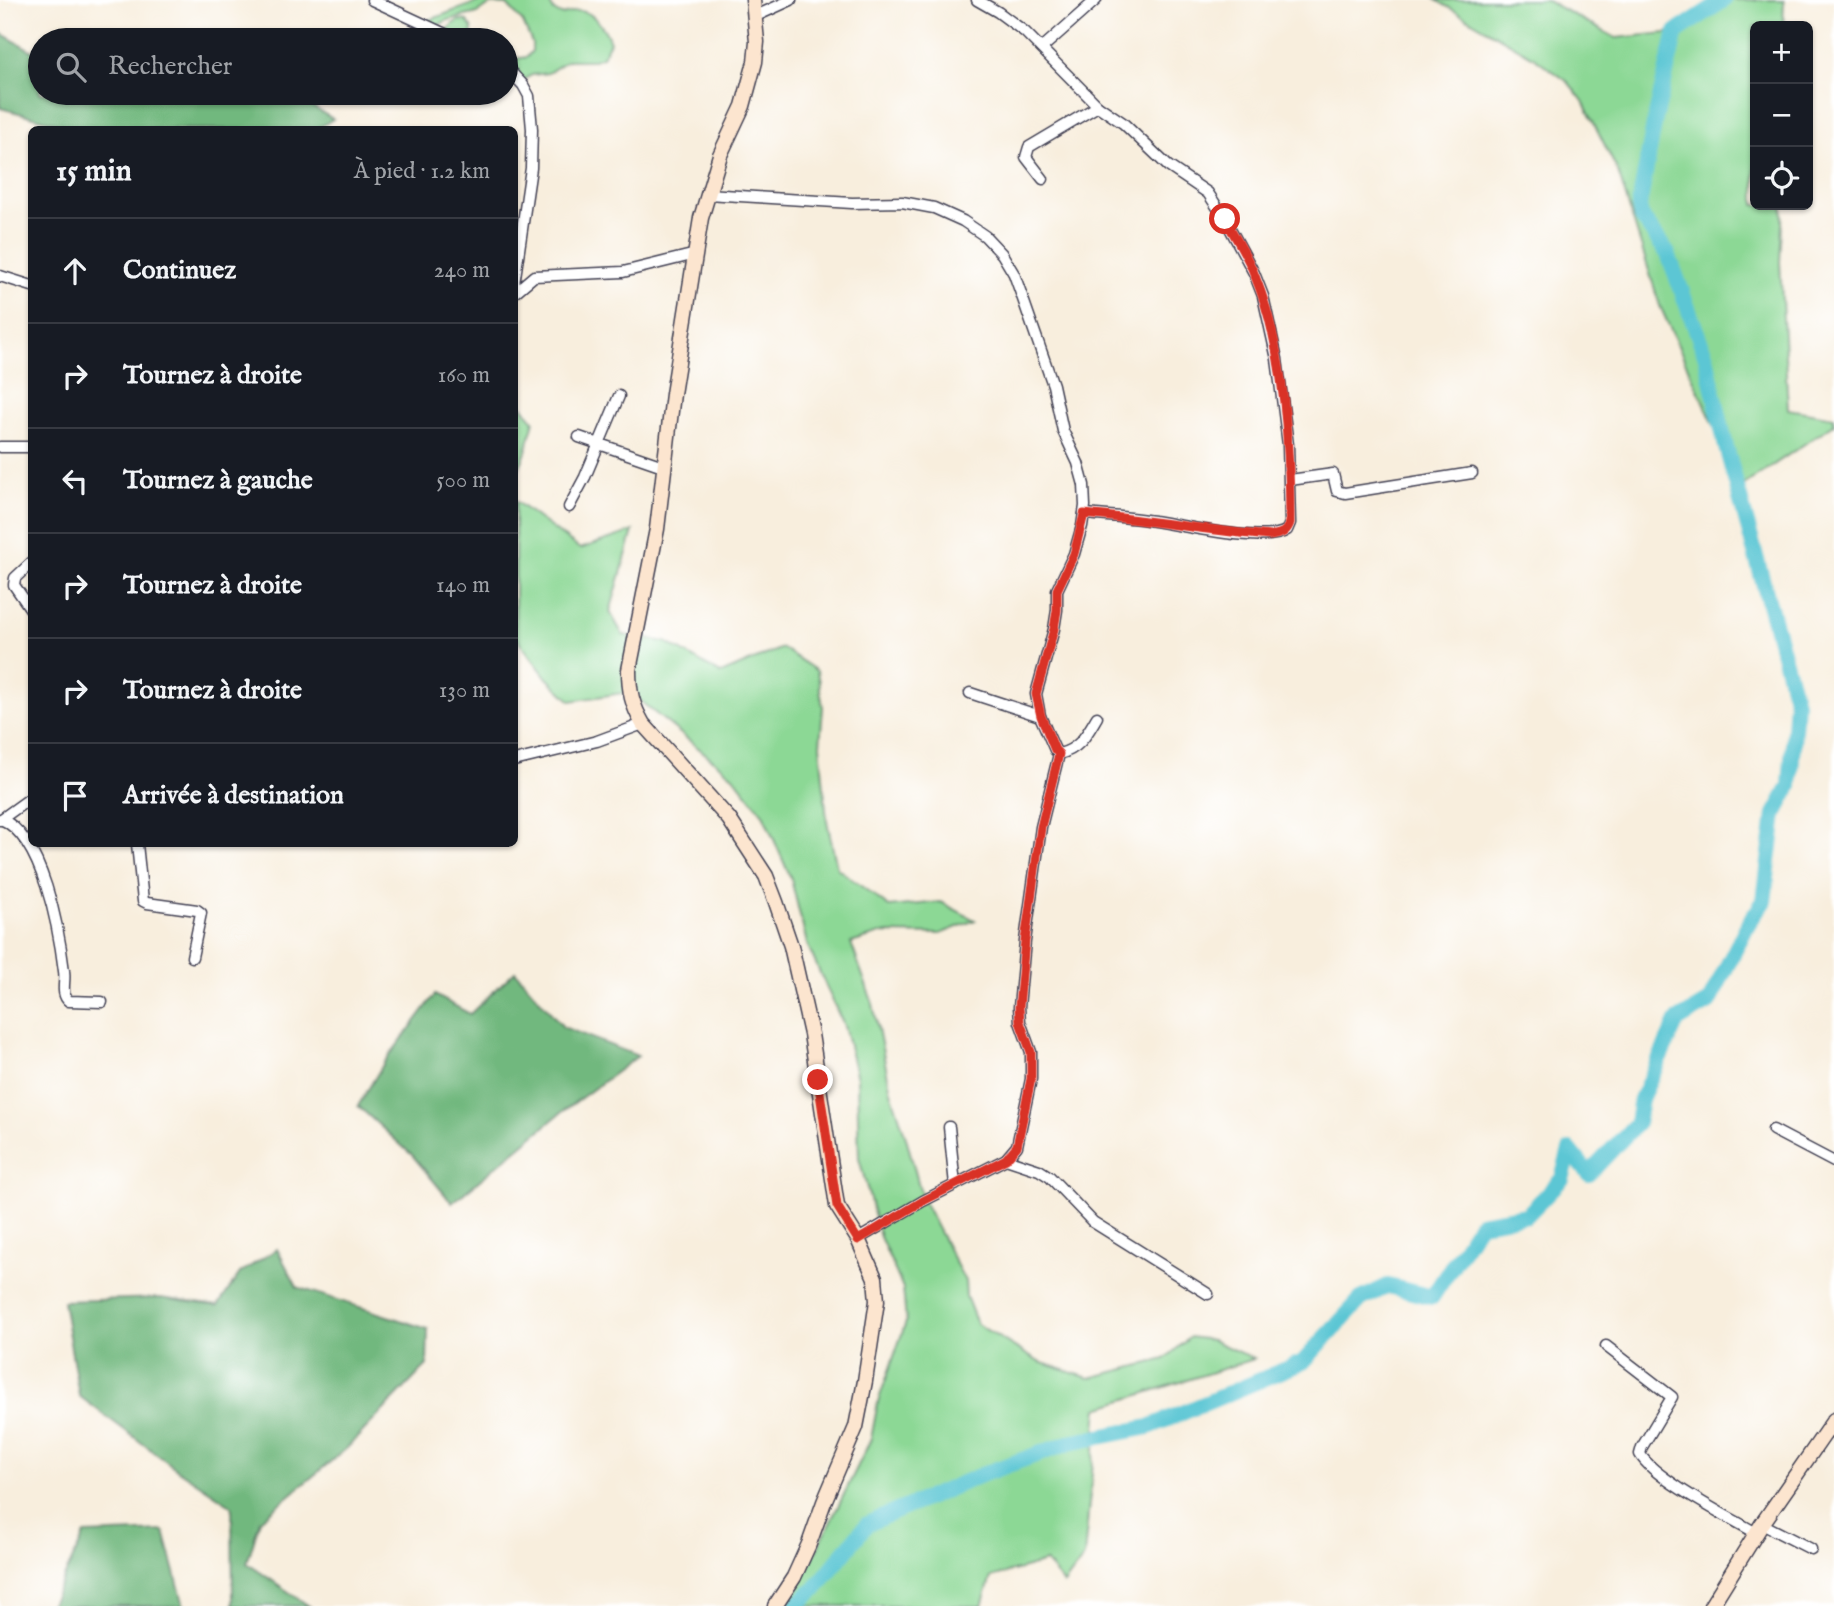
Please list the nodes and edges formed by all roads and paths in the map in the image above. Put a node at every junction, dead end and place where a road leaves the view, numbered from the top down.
1 (372, 0) edge
2 (753, 0) edge
3 (791, 0) edge
4 (977, 0) edge
5 (1096, 0) edge
6 (756, 16) junction
7 (432, 28) edge
8 (1042, 48) junction
9 (518, 80) edge
10 (1098, 106) junction
11 (1043, 179) dead end
12 (707, 194) junction
13 (696, 254) junction
14 (518, 257) edge
15 (0, 276) edge
16 (28, 285) edge
17 (518, 290) edge
18 (619, 396) dead end
19 (579, 438) dead end
20 (599, 445) junction
21 (0, 447) edge
22 (28, 447) edge
23 (663, 466) junction
24 (1472, 473) dead end
25 (1290, 480) junction
26 (569, 508) dead end
27 (1084, 514) junction
28 (28, 566) edge
29 (28, 605) edge
30 (970, 693) dead end
31 (1041, 716) junction
32 (1097, 717) dead end
33 (643, 724) junction
34 (1059, 754) junction
35 (518, 760) edge
36 (28, 800) edge
37 (1, 819) edge
38 (28, 843) edge
39 (30, 847) edge
40 (137, 847) edge
41 (192, 957) dead end
42 (102, 1002) dead end
43 (949, 1127) dead end
44 (1773, 1130) dead end
45 (1006, 1159) junction
46 (1834, 1162) edge
47 (955, 1185) junction
48 (858, 1240) junction
49 (1208, 1294) dead end
50 (1606, 1346) dead end
51 (1834, 1420) edge
52 (1759, 1529) junction
53 (1811, 1549) dead end
54 (775, 1606) edge
55 (1711, 1606) edge

1 - 7 street
2 - 6 street
3 - 6 street
4 - 8 street
5 - 8 street
6 - 12 street
8 - 10 street
9 - 14 street
10 - 11 street
10 - 25 street
12 - 13 street
12 - 27 street
13 - 17 street
13 - 23 street
15 - 16 street
18 - 20 street
19 - 20 street
20 - 23 street
20 - 26 street
21 - 22 street
23 - 33 street
24 - 25 street
25 - 27 street
27 - 31 street
28 - 29 street
30 - 31 street
31 - 34 street
32 - 34 street
33 - 35 street
33 - 48 street
34 - 45 street
36 - 37 street
37 - 38 street
39 - 42 street
40 - 41 street
43 - 47 street
44 - 46 street
45 - 47 street
45 - 49 street
47 - 48 street
48 - 54 street
50 - 52 street
51 - 52 street
52 - 53 street
52 - 55 street

